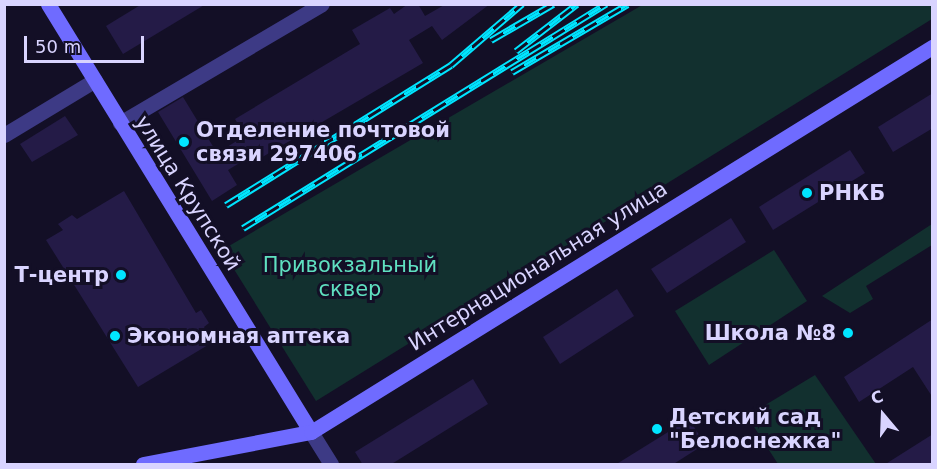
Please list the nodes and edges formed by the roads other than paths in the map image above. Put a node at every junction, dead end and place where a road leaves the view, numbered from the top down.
1 (48, 4) edge
2 (322, 4) edge
3 (933, 46) edge
4 (95, 80) junction
5 (120, 123) junction
6 (4, 135) edge
7 (311, 432) junction
8 (143, 465) edge
9 (331, 465) edge

1 - 4 main road, улица Крупской
2 - 5 street
3 - 7 main road, Интернациональная улица
4 - 5 main road, улица Крупской
4 - 6 street
5 - 7 main road, улица Крупской
7 - 8 main road, Интернациональная улица
7 - 9 street, улица Крупской

